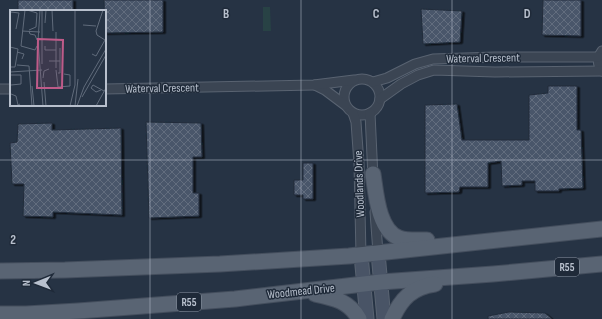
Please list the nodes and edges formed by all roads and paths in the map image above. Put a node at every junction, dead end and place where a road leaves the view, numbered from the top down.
1 (600, 54) edge
2 (602, 71) edge
3 (354, 80) junction
4 (373, 82) junction
5 (314, 84) junction
6 (106, 89) edge
7 (380, 99) junction
8 (345, 105) junction
9 (354, 113) junction
10 (370, 113) junction
11 (373, 174) junction
12 (602, 229) edge
13 (478, 242) junction
14 (378, 253) junction
15 (361, 255) junction
16 (602, 264) edge
17 (0, 271) edge
18 (493, 274) junction
19 (381, 282) junction
20 (363, 284) junction
21 (298, 290) junction
22 (0, 314) edge
23 (359, 319) edge
24 (367, 319) edge
25 (384, 319) edge
26 (392, 319) edge

1 - 2 street
1 - 4 street, Waterval Crescent
2 - 7 street, Waterval Crescent
3 - 4 street
3 - 5 street, Waterval Crescent
3 - 8 street
4 - 7 street
5 - 6 street, Waterval Crescent
5 - 8 street
7 - 10 street
8 - 9 street
9 - 10 street
9 - 15 street, Woodlands Drive
10 - 11 street, Woodlands Drive
11 - 13 main road
11 - 14 street, Woodlands Drive
12 - 13 main road
13 - 14 main road
14 - 15 main road
14 - 19 main road
15 - 17 main road
15 - 20 main road
16 - 18 main road, Woodmead Drive / R55
18 - 19 main road, Woodmead Drive / R55
18 - 26 main road
19 - 20 main road, Woodmead Drive / R55
19 - 25 main road
20 - 21 main road, Woodmead Drive / R55
20 - 24 main road
21 - 22 main road, Woodmead Drive / R55
21 - 23 main road

